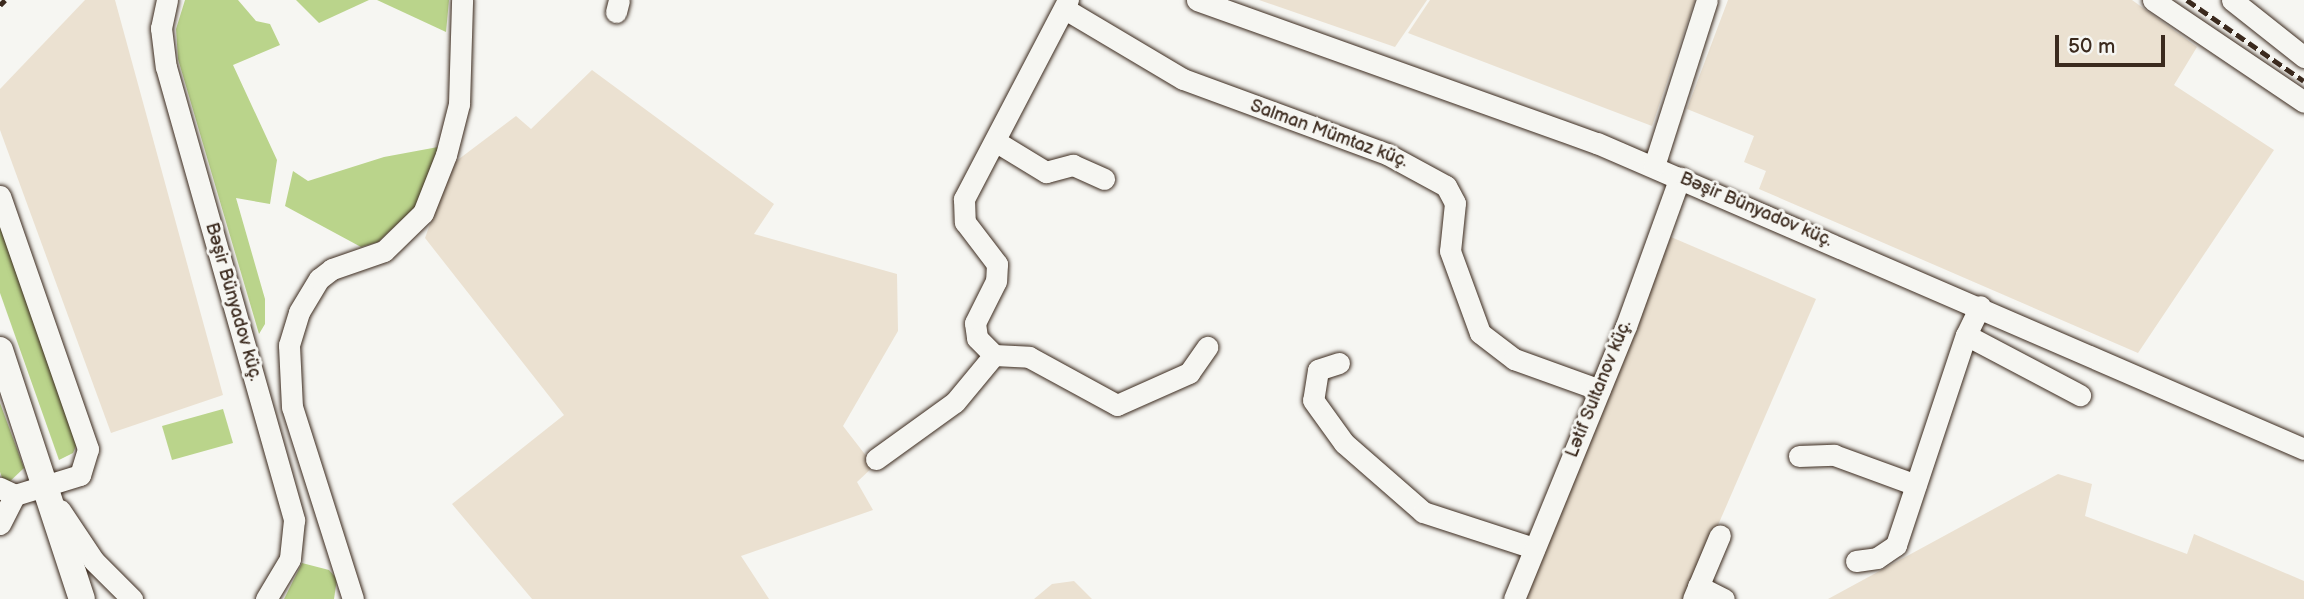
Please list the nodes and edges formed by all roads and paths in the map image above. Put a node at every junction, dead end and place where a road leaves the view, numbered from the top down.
1 (167, 0) edge
2 (462, 0) edge
3 (1197, 0) edge
4 (1707, 0) edge
5 (2153, 0) edge
6 (2232, 0) edge
7 (1067, 4) edge
8 (2304, 57) edge
9 (2304, 102) edge
10 (995, 141) junction
11 (1654, 166) junction
12 (1680, 177) junction
13 (1104, 179) dead end
14 (0, 196) edge
15 (1980, 306) junction
16 (1966, 335) junction
17 (1207, 347) dead end
18 (0, 349) edge
19 (994, 355) junction
20 (1339, 363) dead end
21 (1600, 390) junction
22 (2080, 395) dead end
23 (2304, 449) edge
24 (1799, 456) dead end
25 (876, 459) dead end
26 (1916, 485) junction
27 (47, 487) junction
28 (7, 492) edge
29 (0, 524) edge
30 (1720, 535) dead end
31 (1534, 548) junction
32 (1856, 561) dead end
33 (1696, 593) edge
34 (82, 599) edge
35 (132, 599) edge
36 (266, 599) edge
37 (353, 599) edge
38 (1514, 599) edge
39 (1724, 599) edge

1 - 36 street, Bəşir Bünyadov küç.
2 - 37 street
3 - 11 street, Bəşir Bünyadov küç.
4 - 11 street
5 - 9 street
6 - 8 street
7 - 10 street
7 - 21 street, Salman Mümtaz küç.
10 - 13 street
10 - 19 street
11 - 12 street, Bəşir Bünyadov küç.
12 - 15 street, Bəşir Bünyadov küç.
12 - 21 street, Lətif Sultanov küç.
14 - 27 street
15 - 16 street
15 - 23 street, Bəşir Bünyadov küç.
16 - 22 street
16 - 26 street
17 - 19 street
18 - 27 main road
19 - 25 street
20 - 31 street
21 - 31 street, Lətif Sultanov küç.
24 - 26 street
26 - 32 street
27 - 28 street
27 - 34 main road
27 - 35 street
28 - 29 street
30 - 33 street
31 - 38 street, Lətif Sultanov küç.
33 - 39 street

